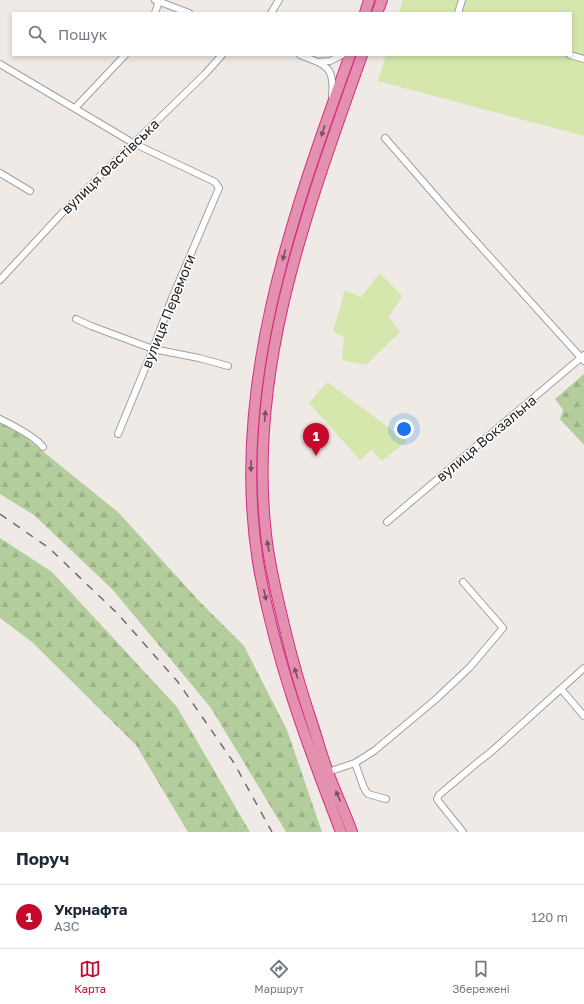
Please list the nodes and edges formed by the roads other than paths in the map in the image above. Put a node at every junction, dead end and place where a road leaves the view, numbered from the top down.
1 (279, 0) edge
2 (369, 0) edge
3 (382, 0) edge
4 (462, 0) edge
5 (157, 1) edge
6 (155, 12) edge
7 (186, 12) edge
8 (272, 12) edge
9 (365, 12) edge
10 (377, 12) edge
11 (458, 12) edge
12 (124, 56) edge
13 (221, 56) edge
14 (303, 56) edge
15 (340, 56) edge
16 (350, 56) edge
17 (362, 56) edge
18 (572, 56) edge
19 (584, 59) edge
20 (319, 62) junction
21 (0, 64) edge
22 (75, 108) junction
23 (330, 110) junction
24 (385, 138) dead end
25 (133, 143) junction
26 (0, 173) edge
27 (30, 191) dead end
28 (0, 280) edge
29 (76, 319) dead end
30 (153, 350) junction
31 (583, 358) edge
32 (228, 366) dead end
33 (0, 419) edge
34 (118, 434) dead end
35 (43, 447) dead end
36 (387, 522) dead end
37 (463, 582) dead end
38 (584, 668) edge
39 (561, 689) junction
40 (584, 716) edge
41 (355, 763) junction
42 (328, 772) junction
43 (386, 799) dead end
44 (341, 832) edge
45 (352, 832) edge
46 (463, 832) edge

1 - 8 street
2 - 9 highway
3 - 10 highway
4 - 11 street
5 - 6 street
5 - 7 street
12 - 22 street
13 - 25 street, вулиця Фастівська
14 - 20 street
15 - 20 street
16 - 23 highway
42 -> 17 highway
18 - 19 street
20 - 23 street
21 - 22 street
22 - 25 street
23 -> 44 highway
24 - 31 street
25 - 28 street, вулиця Фастівська
25 - 30 street, вулиця Перемоги
26 - 27 street
29 - 30 street
30 - 32 street
30 - 34 street, вулиця Перемоги
31 - 36 street, вулиця Вокзальна
33 - 35 street
37 - 41 street
38 - 39 street
39 - 40 street
39 - 46 street
41 - 42 street
41 - 43 street
45 -> 42 highway

